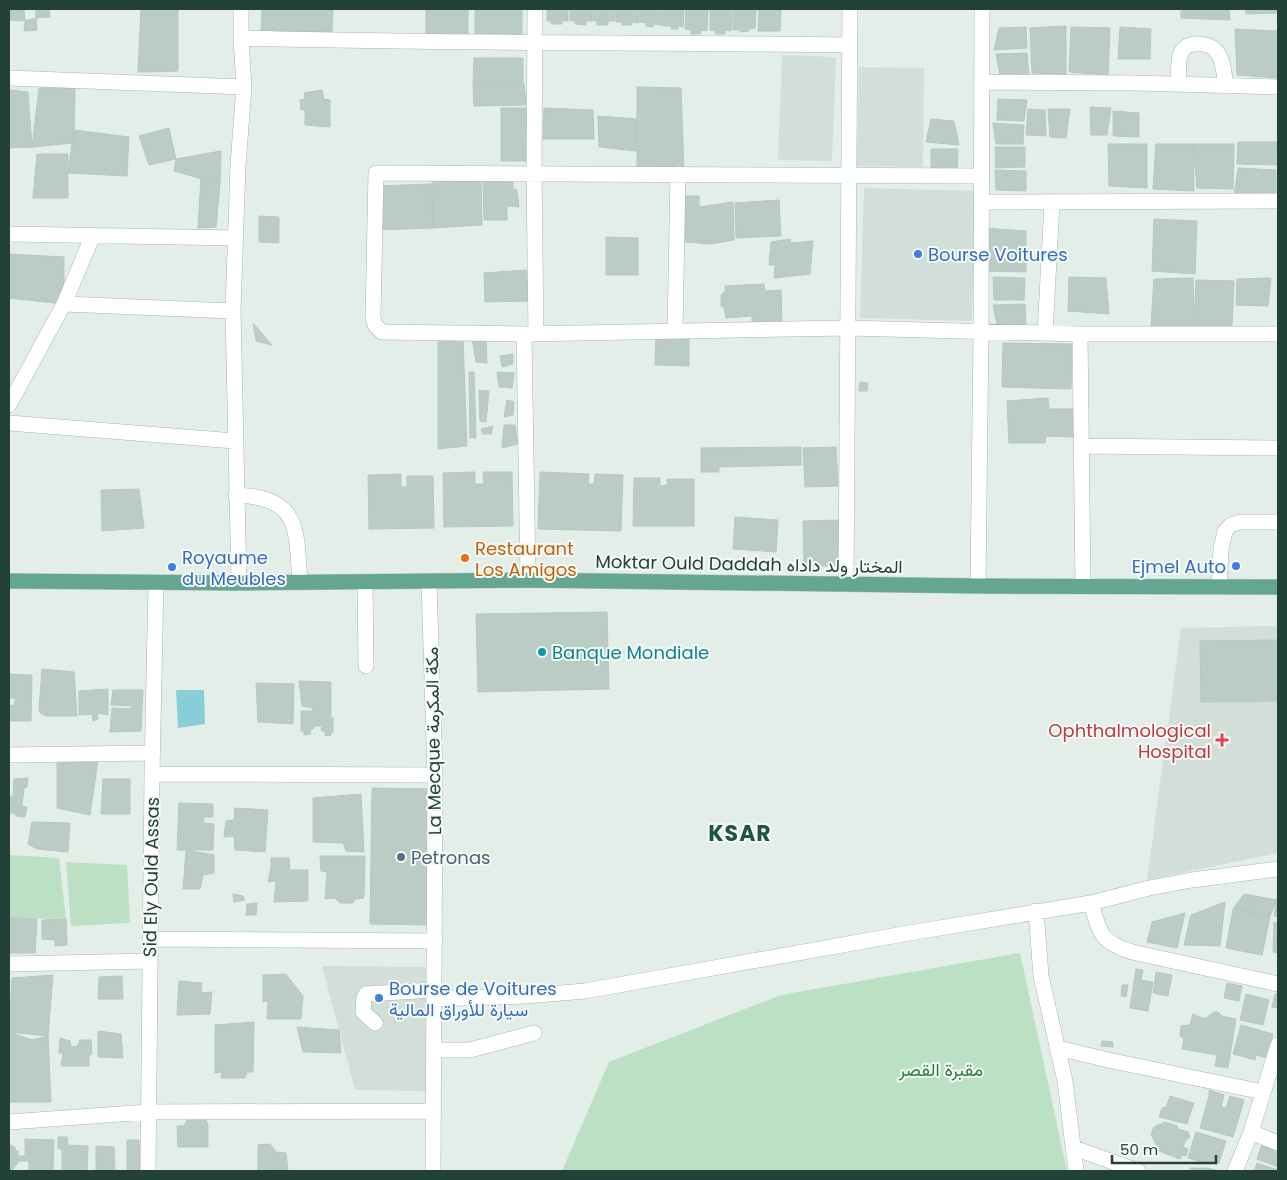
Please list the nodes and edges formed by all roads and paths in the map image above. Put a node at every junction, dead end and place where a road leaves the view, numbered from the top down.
1 (241, 9) edge
2 (535, 9) edge
3 (850, 9) edge
4 (982, 9) edge
5 (240, 38) junction
6 (535, 43) junction
7 (849, 45) junction
8 (9, 78) edge
9 (982, 82) junction
10 (1179, 85) junction
11 (1226, 86) junction
12 (244, 87) junction
13 (1278, 87) edge
14 (534, 173) junction
15 (678, 174) junction
16 (849, 174) junction
17 (981, 176) junction
18 (1278, 201) edge
19 (981, 202) junction
20 (1052, 203) junction
21 (9, 234) edge
22 (93, 235) junction
23 (235, 238) junction
24 (64, 304) junction
25 (233, 311) junction
26 (848, 328) junction
27 (675, 331) junction
28 (981, 331) junction
29 (1045, 333) junction
30 (530, 334) junction
31 (1080, 334) junction
32 (1278, 334) edge
33 (10, 400) edge
34 (9, 423) edge
35 (235, 441) junction
36 (1082, 446) junction
37 (1278, 448) edge
38 (236, 495) junction
39 (1278, 522) edge
40 (528, 580) junction
41 (9, 581) edge
42 (156, 582) junction
43 (300, 582) junction
44 (365, 582) junction
45 (429, 582) junction
46 (239, 583) junction
47 (846, 584) junction
48 (978, 586) junction
49 (1082, 586) junction
50 (1220, 587) junction
51 (1278, 587) edge
52 (366, 666) dead end
53 (153, 753) junction
54 (9, 755) edge
55 (152, 774) junction
56 (435, 775) junction
57 (1278, 869) edge
58 (1091, 903) junction
59 (1036, 911) junction
60 (150, 939) junction
61 (435, 941) junction
62 (150, 961) junction
63 (9, 964) edge
64 (1278, 984) edge
65 (434, 995) junction
66 (375, 1023) dead end
67 (534, 1033) dead end
68 (1278, 1045) edge
69 (1058, 1048) junction
70 (434, 1050) junction
71 (1263, 1092) junction
72 (434, 1111) junction
73 (148, 1112) junction
74 (9, 1122) edge
75 (1251, 1132) junction
76 (1278, 1143) edge
77 (1074, 1148) junction
78 (148, 1171) edge
79 (433, 1171) edge
80 (1076, 1171) edge
81 (1138, 1171) edge
82 (1235, 1171) edge

1 - 5 street
2 - 6 street
3 - 7 street
4 - 9 street
5 - 6 street
5 - 12 street
6 - 7 street
6 - 14 street
7 - 16 street
8 - 12 street
9 - 10 street
9 - 17 street
10 - 11 street
10 - 11 street
11 - 13 street
12 - 23 street
14 - 15 street
14 - 30 street
14 - 30 street
15 - 16 street
15 - 27 street
16 - 17 street
16 - 26 street
17 - 19 street
18 - 20 street
19 - 20 street
19 - 28 street
20 - 29 street
21 - 22 street
22 - 23 street
22 - 24 street
23 - 25 street
24 - 25 street
24 - 33 street
25 - 35 street
26 - 27 street
26 - 28 street
26 - 47 street
27 - 30 street
28 - 29 street
28 - 48 street
29 - 31 street
30 - 40 street
31 - 32 street
31 - 36 street
34 - 35 street
35 - 38 street
36 - 37 street
36 - 49 street
38 - 43 street
38 - 46 street
39 - 50 street
40 - 45 main road, Moktar Ould Daddah المختار ولد داداه
40 - 47 main road, Moktar Ould Daddah المختار ولد داداه
41 - 42 main road, Moktar Ould Daddah المختار ولد داداه
42 - 46 main road, Moktar Ould Daddah المختار ولد داداه
42 - 53 street, Sid Ely Ould Assas
43 - 44 main road, Moktar Ould Daddah المختار ولد داداه
43 - 46 main road, Moktar Ould Daddah المختار ولد داداه
44 - 45 main road, Moktar Ould Daddah المختار ولد داداه
44 - 52 street
45 - 56 street, La Mecque مكة المكرمة
47 - 48 main road, Moktar Ould Daddah المختار ولد داداه
48 - 49 main road, Moktar Ould Daddah المختار ولد داداه
49 - 50 main road, Moktar Ould Daddah المختار ولد داداه
50 - 51 main road, Moktar Ould Daddah المختار ولد داداه
53 - 54 street
53 - 55 street, Sid Ely Ould Assas
55 - 56 street
55 - 60 street, Sid Ely Ould Assas
56 - 61 street, La Mecque مكة المكرمة
57 - 58 street
58 - 59 street
58 - 64 street
59 - 65 street
59 - 69 street
60 - 61 street
60 - 62 street, Sid Ely Ould Assas
61 - 65 street, La Mecque مكة المكرمة
62 - 63 street
62 - 73 street, Sid Ely Ould Assas
65 - 66 street
65 - 70 street, La Mecque مكة المكرمة
67 - 70 street
68 - 71 street
69 - 71 street
69 - 77 street
70 - 72 street, La Mecque مكة المكرمة
71 - 75 street
72 - 73 street
72 - 79 street, La Mecque مكة المكرمة
73 - 74 street
73 - 78 street, Sid Ely Ould Assas
75 - 76 street
75 - 82 street
77 - 80 street
77 - 81 street

